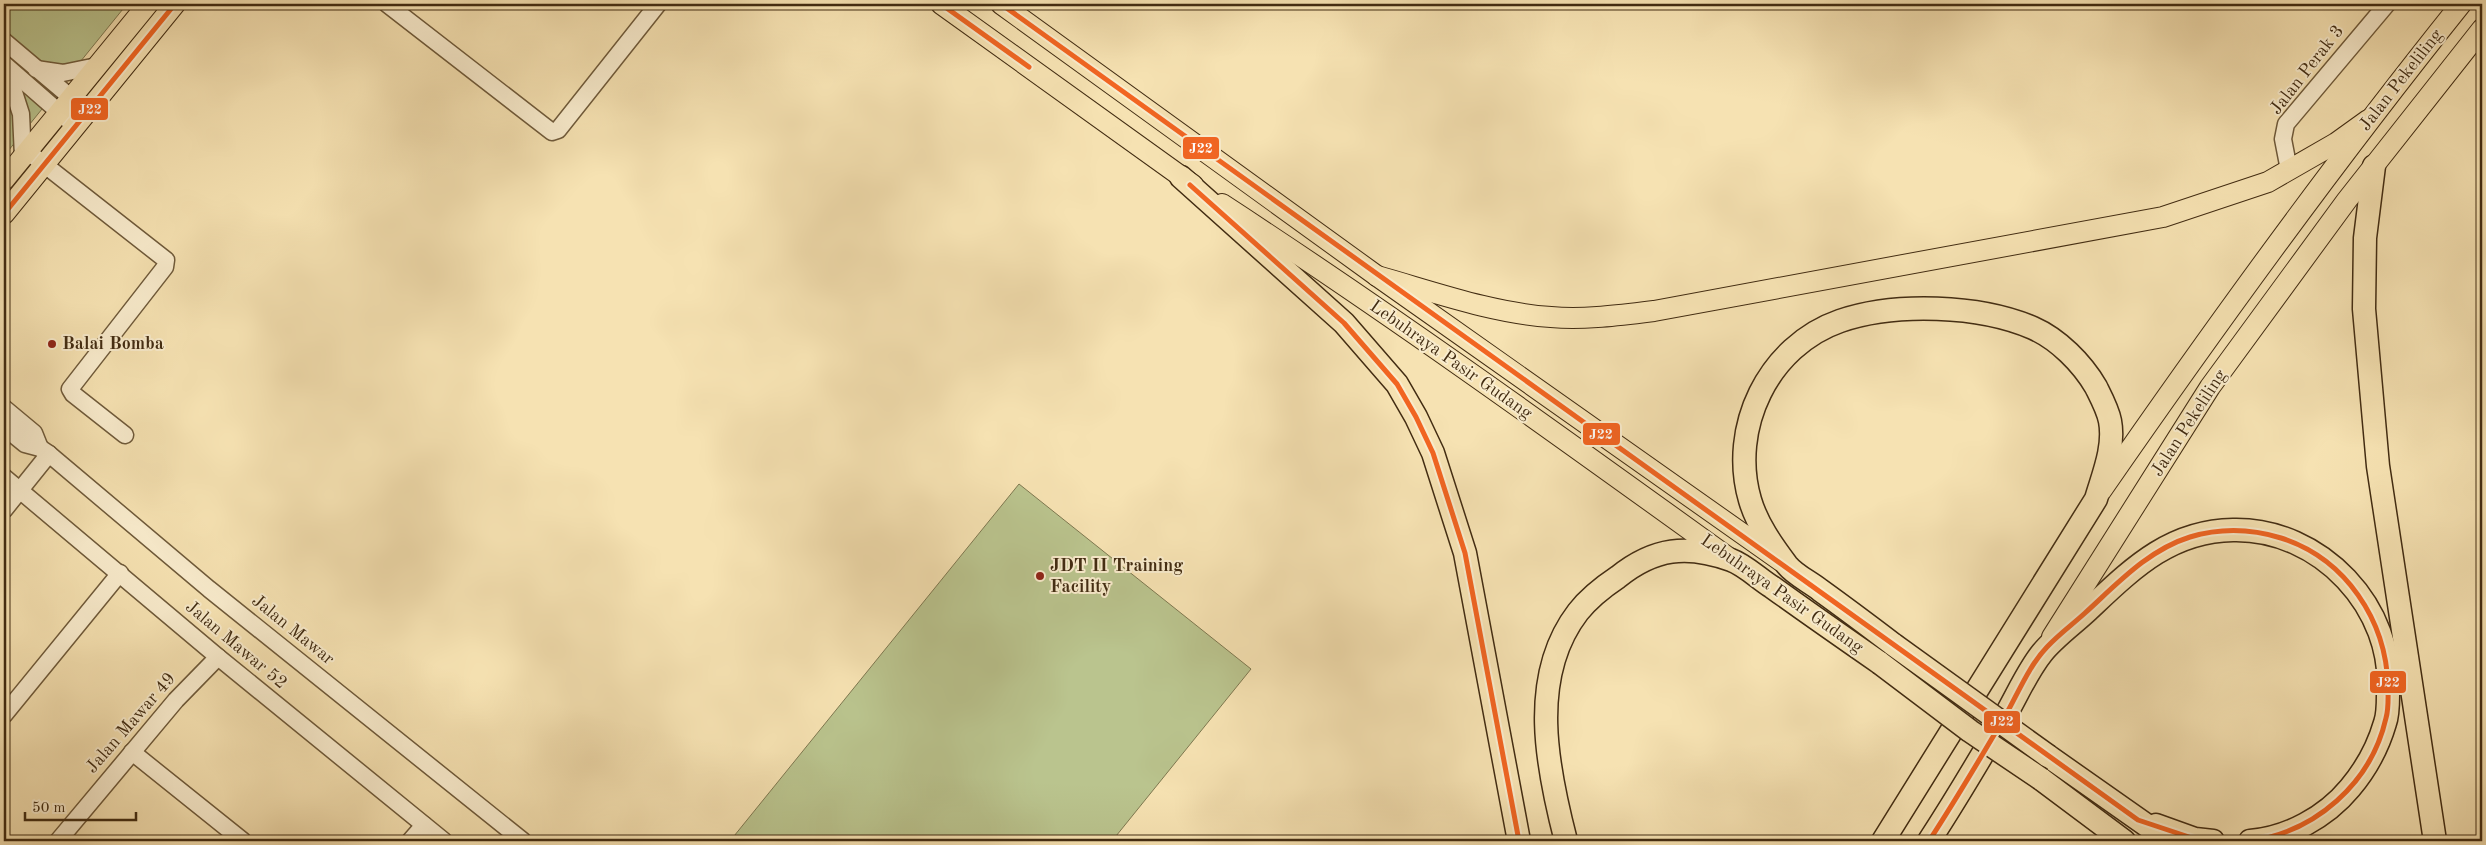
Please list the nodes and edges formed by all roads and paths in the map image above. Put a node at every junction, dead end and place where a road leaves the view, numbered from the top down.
1 (148, 4) edge
2 (175, 4) edge
3 (387, 4) edge
4 (658, 4) edge
5 (941, 4) edge
6 (1001, 4) edge
7 (2387, 4) edge
8 (2461, 4) edge
9 (2482, 29) edge
10 (4, 41) edge
11 (4, 65) edge
12 (97, 66) junction
13 (36, 69) junction
14 (65, 105) junction
15 (81, 118) junction
16 (2368, 120) junction
17 (25, 154) junction
18 (44, 164) junction
19 (2374, 166) junction
20 (2290, 170) junction
21 (1181, 177) junction
22 (4, 180) edge
23 (4, 214) edge
24 (1377, 276) junction
25 (4, 408) edge
26 (4, 428) edge
27 (125, 435) dead end
28 (44, 451) junction
29 (4, 477) edge
30 (20, 490) junction
31 (2096, 499) junction
32 (4, 510) edge
33 (1732, 560) junction
34 (1789, 567) junction
35 (120, 573) junction
36 (2042, 653) junction
37 (218, 657) junction
38 (4, 715) edge
39 (132, 752) junction
40 (2138, 820) junction
41 (424, 825) junction
42 (233, 838) edge
43 (58, 841) edge
44 (410, 841) edge
45 (444, 841) edge
46 (523, 841) edge
47 (1519, 841) edge
48 (1566, 841) edge
49 (1883, 841) edge
50 (1929, 841) edge
51 (2124, 841) edge
52 (2169, 841) edge
53 (2213, 841) edge
54 (2250, 841) edge
55 (2435, 841) edge

1 - 12 main road
2 - 15 main road
3 - 4 street
5 - 21 main road, Lebuhraya Pasir Gudang
6 - 24 main road, Lebuhraya Pasir Gudang
7 - 20 street, Jalan Perak 3
8 - 16 main road, Jalan Pekeliling
9 - 19 main road, Jalan Pekeliling
10 - 13 street
11 - 14 street
11 - 17 street
12 - 13 street
12 - 14 main road
13 - 14 street
14 - 15 street
14 - 17 main road
15 - 18 main road
16 - 20 main road
16 - 31 main road, Jalan Pekeliling
17 - 18 street
17 - 22 main road
18 - 23 main road
18 - 27 street
19 - 36 main road, Jalan Pekeliling
19 - 55 highway
20 - 24 main road
21 - 33 main road, Lebuhraya Pasir Gudang
21 - 47 highway
24 - 34 main road, Lebuhraya Pasir Gudang
25 - 28 street, Jalan Mawar
26 - 28 street, Jalan Mawar
28 - 30 street
28 - 46 street, Jalan Mawar
29 - 30 street, Jalan Mawar 52
30 - 32 street
30 - 35 street, Jalan Mawar 52
31 - 34 highway
31 - 49 highway
33 - 48 highway
33 - 51 highway, Lebuhraya Pasir Gudang, bridge
34 - 40 highway, Lebuhraya Pasir Gudang, bridge
35 - 37 street, Jalan Mawar 52
35 - 38 street
36 - 50 highway, Jalan Pekeliling
36 - 54 highway
37 - 39 street, Jalan Mawar 49
37 - 41 street, Jalan Mawar 52
39 - 42 street
39 - 43 street, Jalan Mawar 49
40 - 52 highway, Lebuhraya Pasir Gudang
40 - 53 highway
41 - 44 street
41 - 45 street, Jalan Mawar 52

